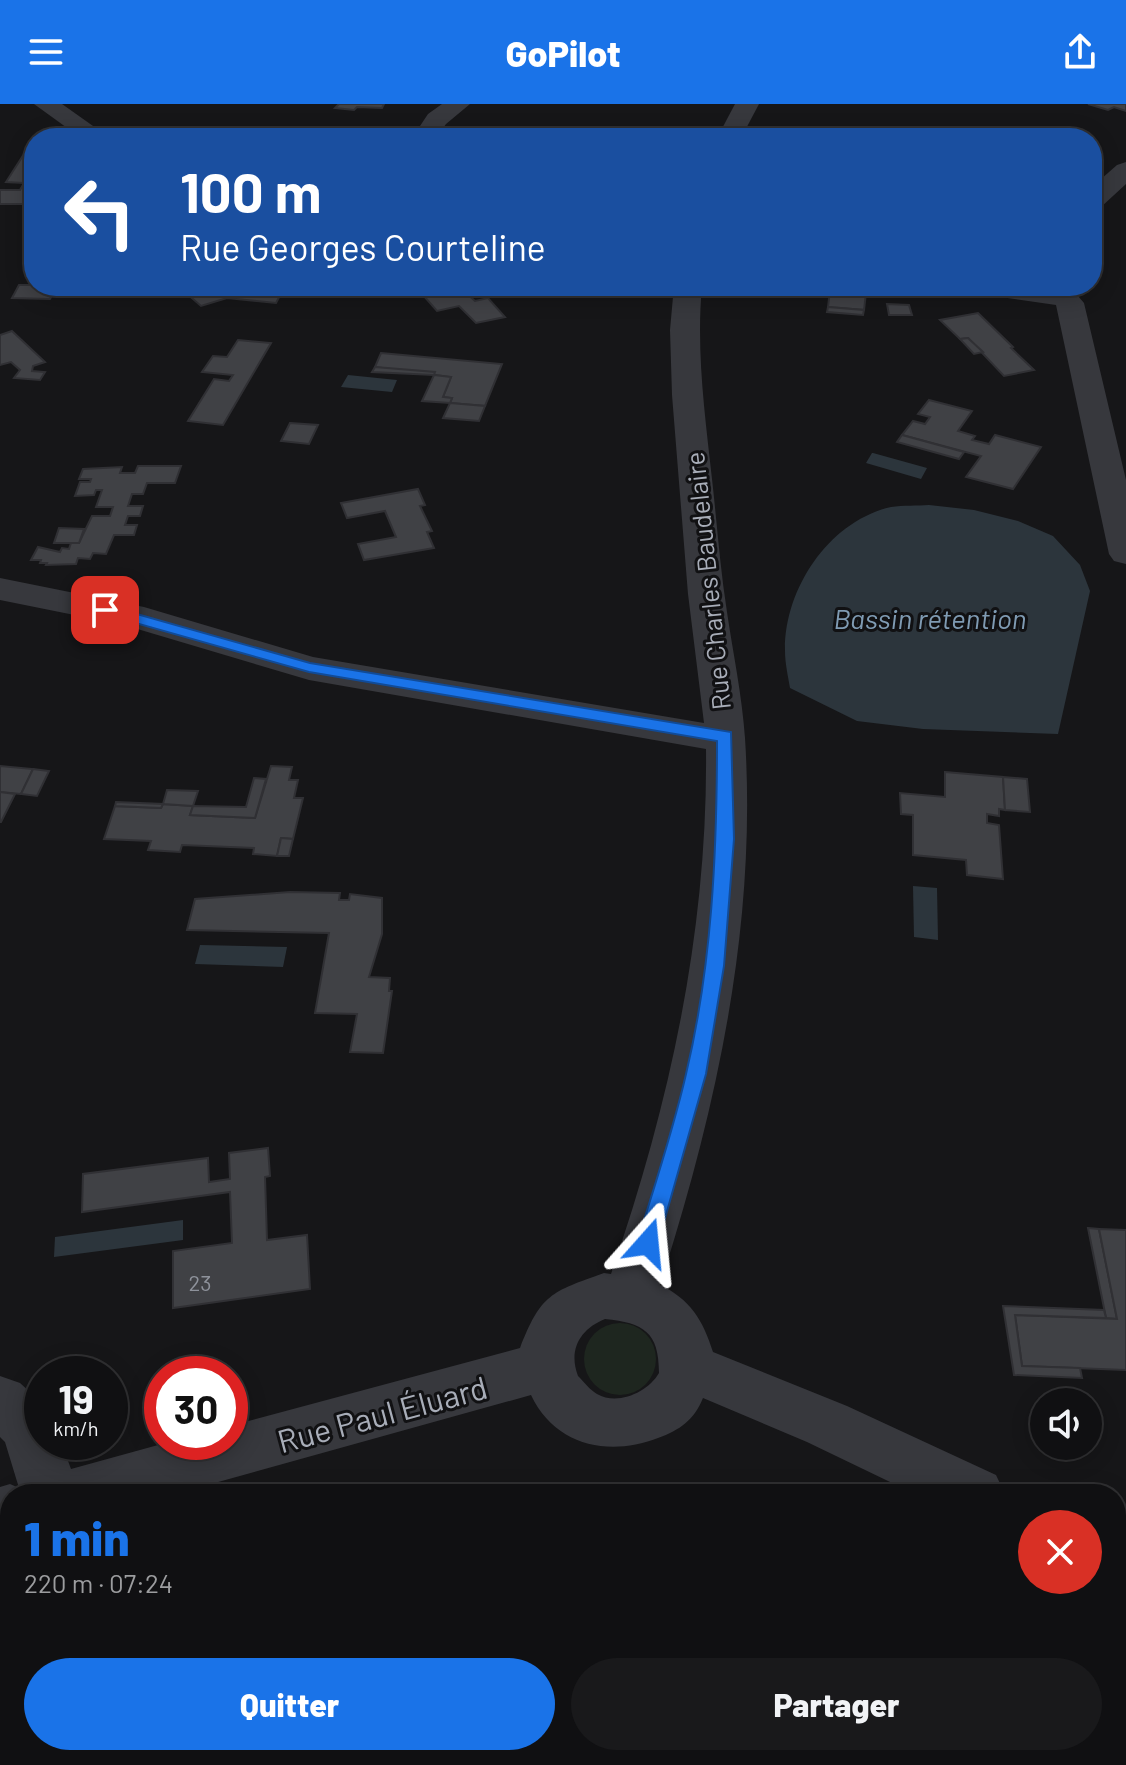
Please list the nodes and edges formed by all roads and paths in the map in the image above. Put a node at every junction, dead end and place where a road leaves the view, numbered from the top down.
1 (46, 104) edge
2 (458, 104) edge
3 (747, 104) edge
4 (83, 128) edge
5 (431, 128) edge
6 (734, 128) edge
7 (1126, 170) edge
8 (1102, 192) edge
9 (687, 296) edge
10 (1067, 296) edge
11 (1126, 554) edge
12 (0, 589) edge
13 (725, 736) junction
14 (630, 1296) junction
15 (546, 1366) junction
16 (687, 1366) junction
17 (0, 1401) edge
18 (47, 1484) edge
19 (114, 1484) edge
20 (955, 1484) edge

1 - 4 street
2 - 5 street
3 - 6 street
7 - 8 street
9 - 13 street, Rue Charles Baudelaire
10 - 11 street
12 - 13 street
13 - 14 street, Rue Charles Baudelaire
14 - 15 street
14 - 16 street
15 - 16 street
15 - 19 street, Rue Paul Éluard
16 - 20 street
17 - 18 street

